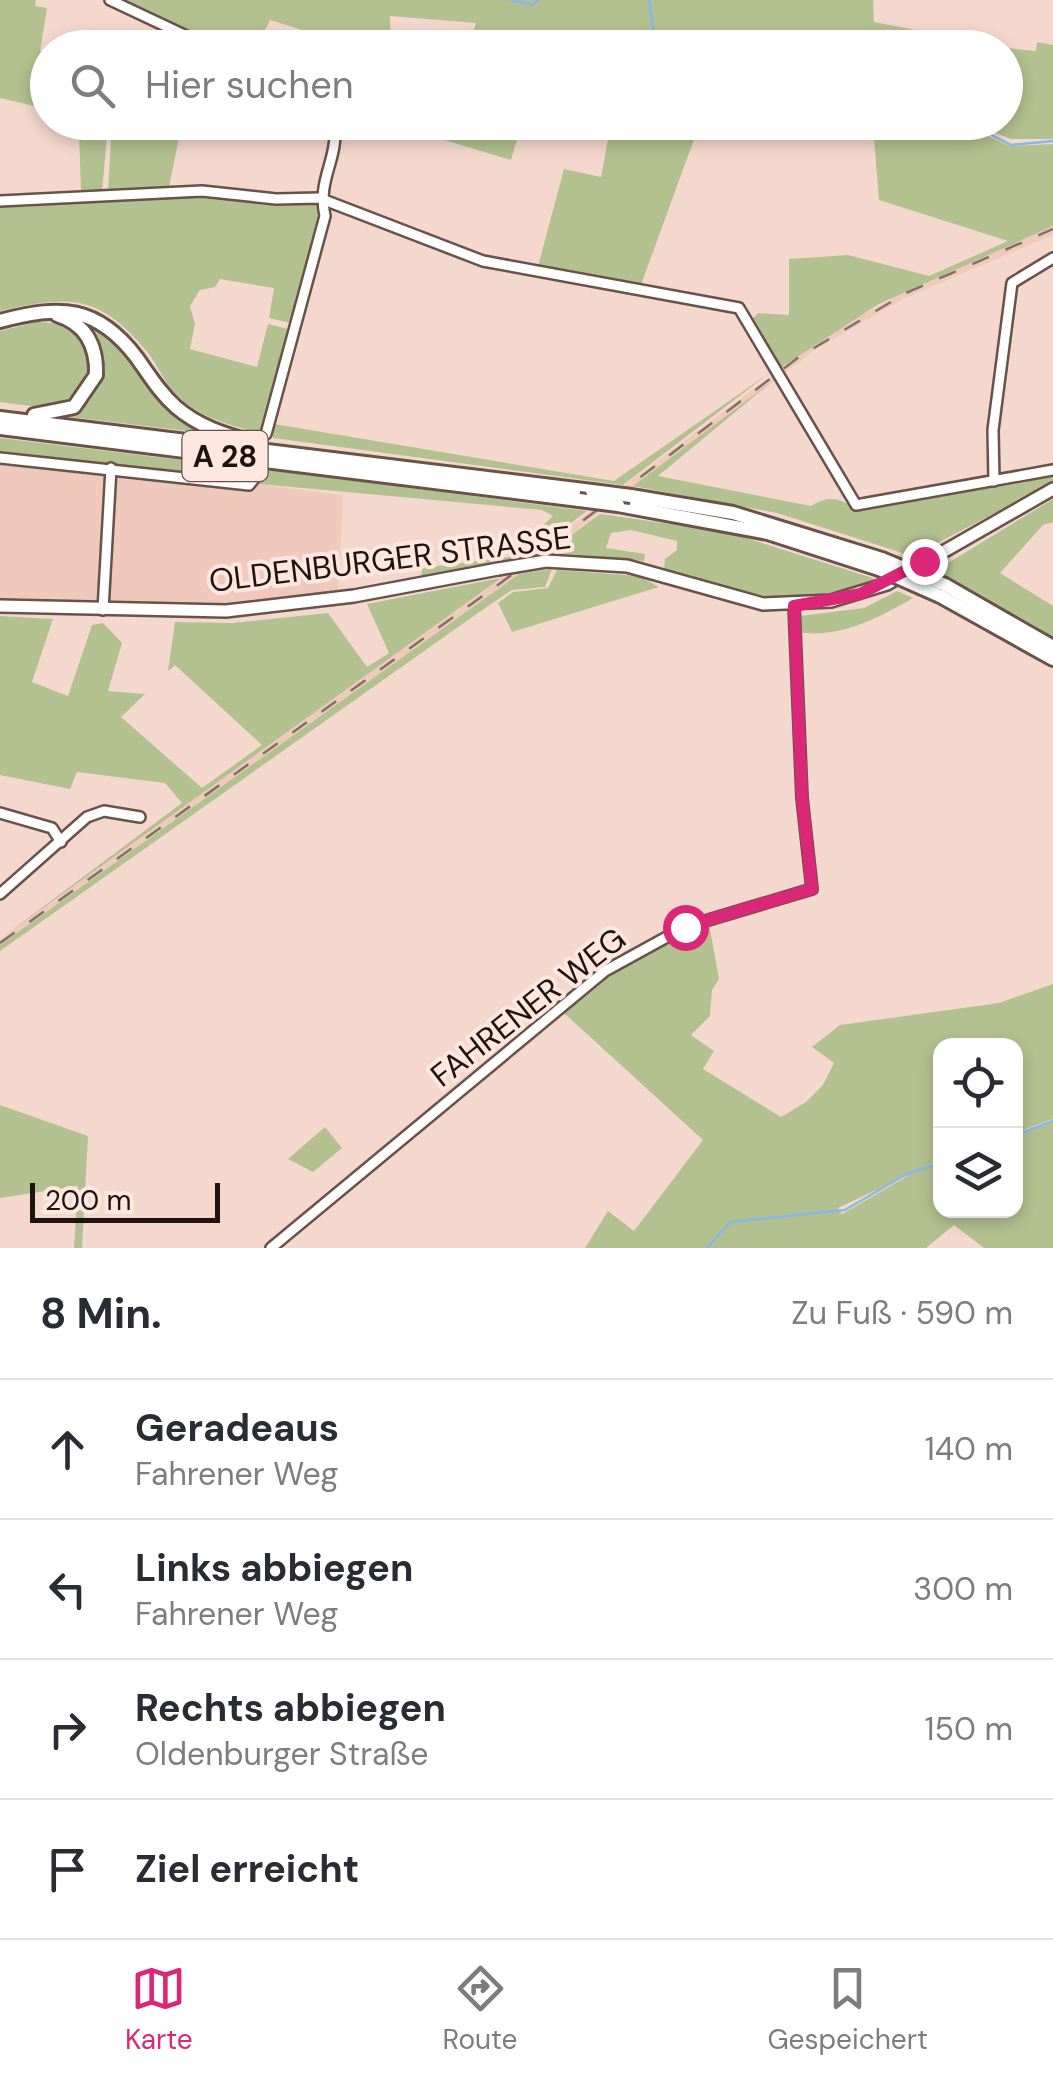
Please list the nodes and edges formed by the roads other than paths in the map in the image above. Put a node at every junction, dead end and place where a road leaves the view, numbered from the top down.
1 (110, 0) edge
2 (174, 30) edge
3 (336, 140) edge
4 (320, 198) junction
5 (0, 200) edge
6 (337, 206) junction
7 (325, 216) junction
8 (1053, 258) edge
9 (35, 312) junction
10 (0, 322) edge
11 (0, 415) edge
12 (0, 428) edge
13 (266, 434) tunnel mouth
14 (278, 452) junction
15 (0, 458) edge
16 (111, 468) junction
17 (1053, 470) edge
18 (254, 479) dead end
19 (994, 481) junction
20 (1053, 489) edge
21 (881, 564) junction
22 (942, 590) junction
23 (0, 606) edge
24 (794, 606) junction
25 (103, 611) junction
26 (1053, 646) edge
27 (1053, 659) edge
28 (0, 814) edge
29 (140, 817) dead end
30 (61, 842) junction
31 (0, 894) edge
32 (271, 1248) edge

1 - 2 street
3 - 4 street
4 - 5 street
4 - 6 street
4 - 7 street
6 - 7 street
6 - 19 street
7 - 13 street
8 - 19 street
9 - 10 highway
9 - 11 highway
9 - 14 highway
11 - 14 highway, A 28
12 - 21 highway, A 28, bridge
14 - 21 highway, A 28, bridge
15 - 16 street
16 - 18 street
16 - 25 street
17 - 19 street
20 - 24 main road, OLDENBURGER STRASSE
21 - 22 highway, A 28, bridge
22 - 26 highway, A 28
22 - 27 highway, A 28
23 - 25 main road, OLDENBURGER STRASSE
24 - 25 main road, OLDENBURGER STRASSE, bridge
24 - 32 street, FAHRENER WEG
28 - 30 street
29 - 30 street
30 - 31 street

